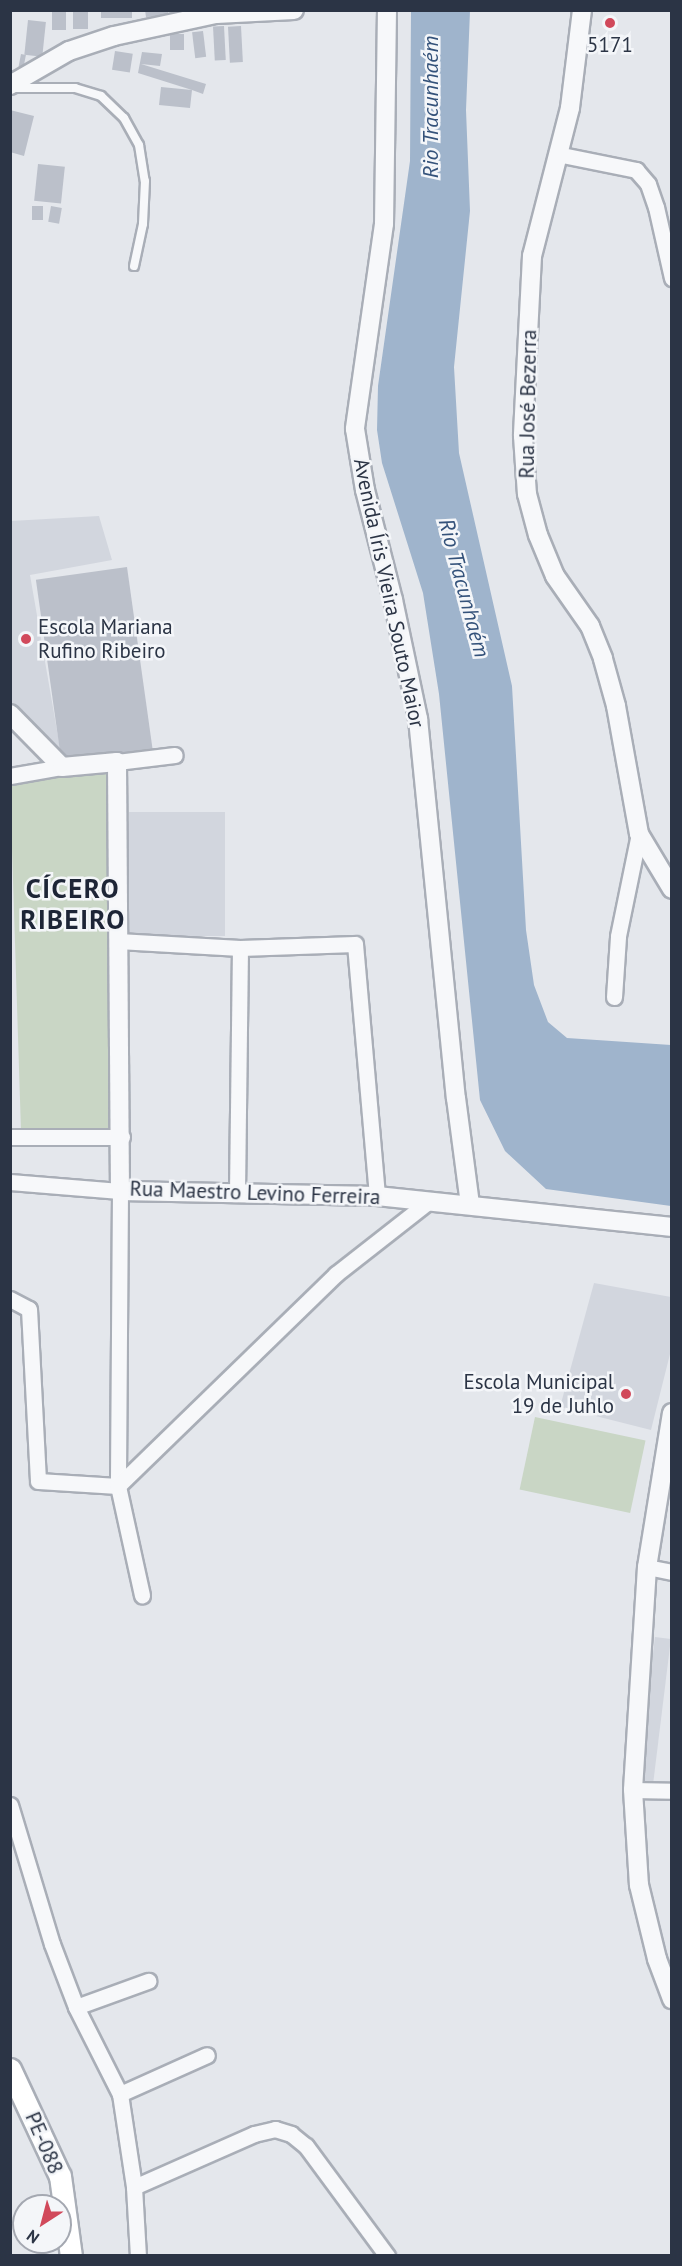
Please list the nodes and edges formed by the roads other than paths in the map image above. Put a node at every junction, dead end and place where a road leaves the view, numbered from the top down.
1 (294, 10) edge
2 (387, 10) edge
3 (582, 10) edge
4 (10, 86) edge
5 (557, 154) junction
6 (134, 266) dead end
7 (672, 278) edge
8 (10, 714) edge
9 (175, 755) dead end
10 (117, 762) junction
11 (62, 768) junction
12 (10, 776) edge
13 (639, 834) junction
14 (670, 887) edge
15 (118, 941) junction
16 (240, 948) junction
17 (614, 998) dead end
18 (10, 1137) edge
19 (122, 1137) junction
20 (10, 1182) edge
21 (120, 1191) junction
22 (237, 1193) junction
23 (377, 1196) junction
24 (429, 1201) junction
25 (471, 1204) junction
26 (672, 1227) edge
27 (10, 1299) edge
28 (671, 1418) edge
29 (118, 1486) junction
30 (647, 1567) junction
31 (672, 1572) edge
32 (142, 1596) dead end
33 (633, 1790) junction
34 (672, 1791) edge
35 (10, 1806) edge
36 (148, 1981) dead end
37 (672, 1999) edge
38 (76, 2007) junction
39 (207, 2055) dead end
40 (10, 2070) edge
41 (120, 2094) junction
42 (134, 2187) junction
43 (71, 2256) edge
44 (138, 2256) edge
45 (387, 2256) edge

1 - 4 street
2 - 25 street, Avenida Íris Vieira Souto Maior
3 - 5 street, Rua José Bezerra
4 - 6 lane
5 - 7 street
5 - 13 street, Rua José Bezerra
8 - 11 street
9 - 10 street
10 - 11 street
10 - 15 street, Rua Maestro Levino Ferreira
11 - 12 street
13 - 14 street
13 - 17 street
15 - 16 street
15 - 19 street, Rua Maestro Levino Ferreira
16 - 22 street
16 - 23 street
18 - 19 street
19 - 21 street, Rua Maestro Levino Ferreira
20 - 21 street
21 - 22 street, Rua Maestro Levino Ferreira
21 - 29 street
22 - 23 street, Rua Maestro Levino Ferreira
23 - 24 street, Rua Maestro Levino Ferreira
24 - 25 street, Rua Maestro Levino Ferreira
24 - 29 street
25 - 26 street, Rua Maestro Levino Ferreira
27 - 29 street
28 - 30 street
29 - 32 street
30 - 31 street
30 - 33 street
33 - 34 street
33 - 37 street
35 - 38 street
36 - 38 street
38 - 41 street
39 - 41 street
40 - 43 main road, PE-088
41 - 42 street
42 - 44 street
42 - 45 street

